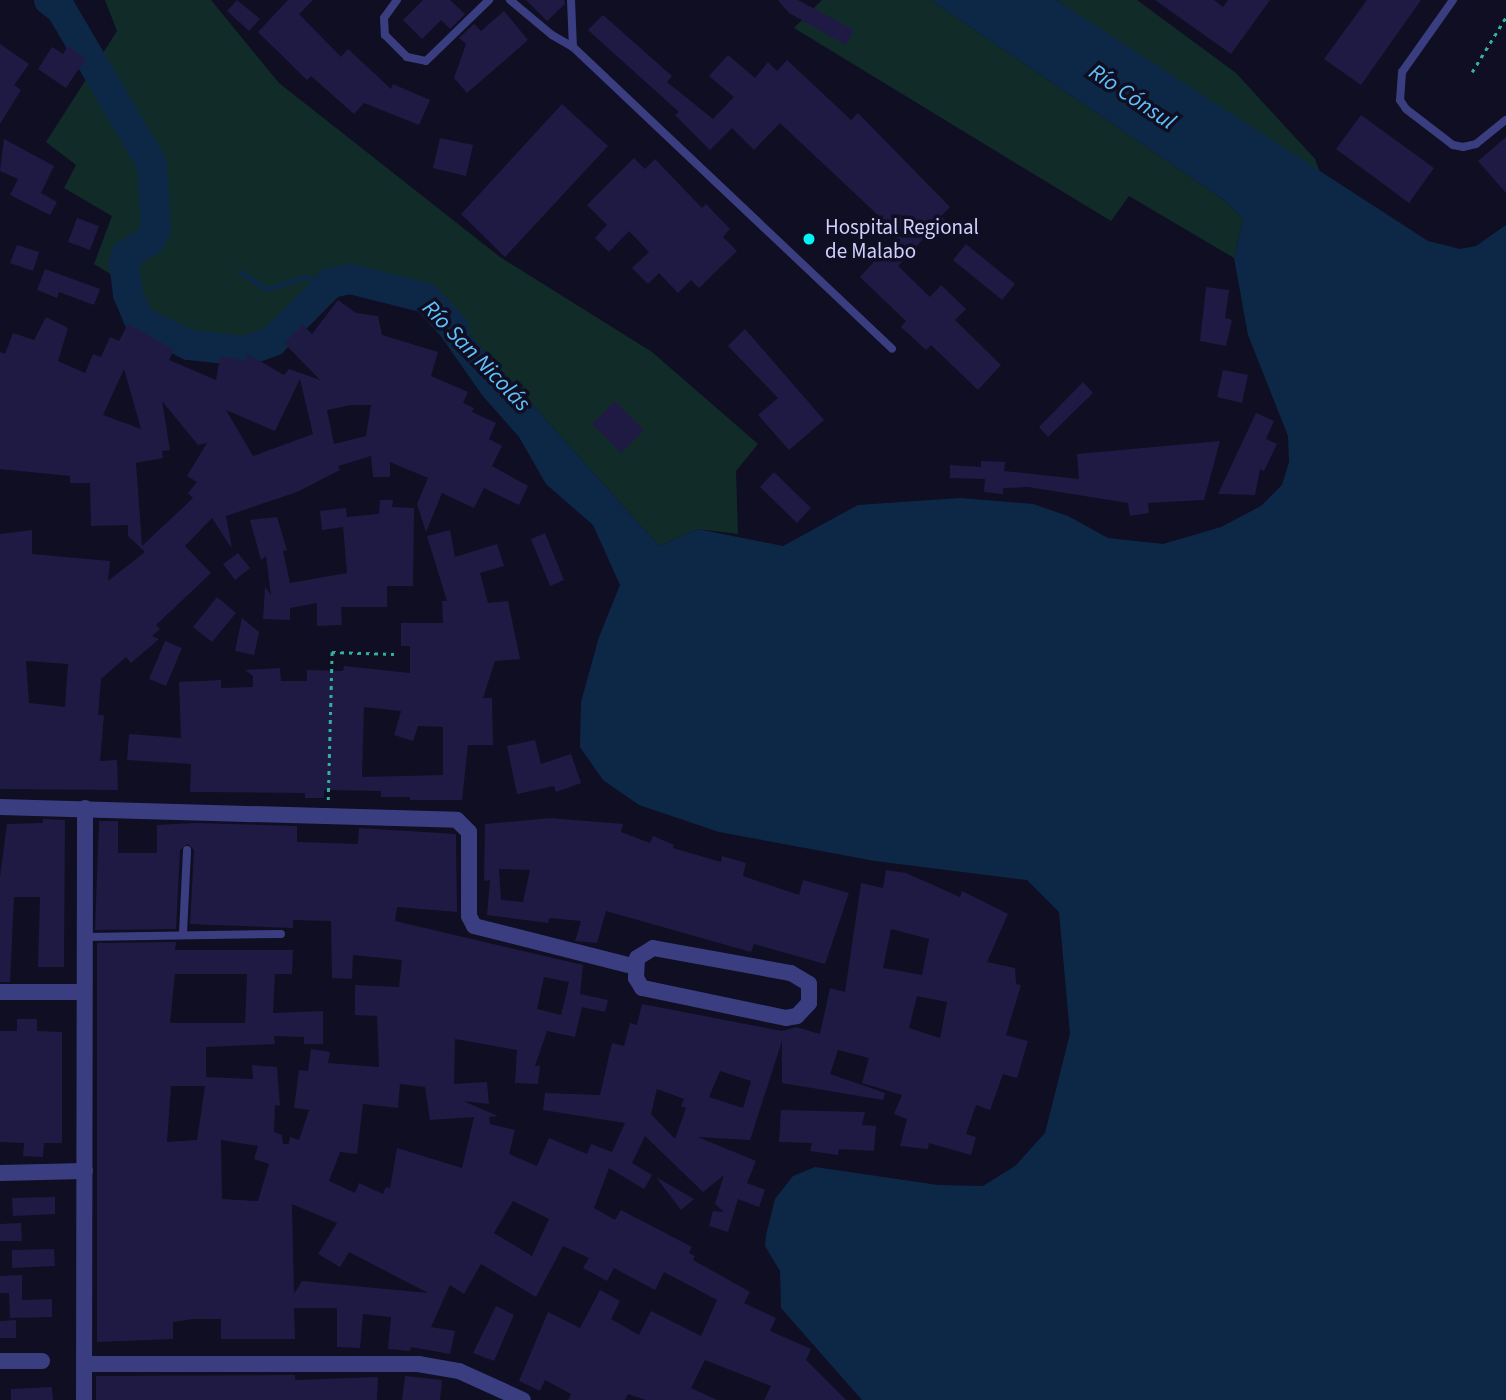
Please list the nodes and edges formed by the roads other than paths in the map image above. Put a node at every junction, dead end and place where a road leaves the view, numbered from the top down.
1 (397, 0) edge
2 (489, 0) edge
3 (510, 0) edge
4 (571, 0) edge
5 (1453, 0) edge
6 (573, 47) junction
7 (1506, 120) edge
8 (892, 349) dead end
9 (0, 807) edge
10 (85, 808) junction
11 (187, 850) dead end
12 (183, 933) junction
13 (281, 934) dead end
14 (83, 937) junction
15 (636, 967) junction
16 (0, 992) edge
17 (82, 992) junction
18 (85, 1171) junction
19 (0, 1173) edge
20 (0, 1361) edge
21 (42, 1361) dead end
22 (85, 1364) junction
23 (84, 1400) edge
24 (523, 1400) edge

1 - 2 lane
3 - 6 lane
4 - 6 lane
5 - 7 lane
6 - 8 lane
9 - 10 street
10 - 14 street
10 - 15 street
11 - 12 lane
12 - 13 lane
12 - 14 lane
14 - 17 street
15 - 15 street
16 - 17 street
17 - 18 street
18 - 19 street
18 - 22 street
20 - 21 street
22 - 23 street
22 - 24 street

